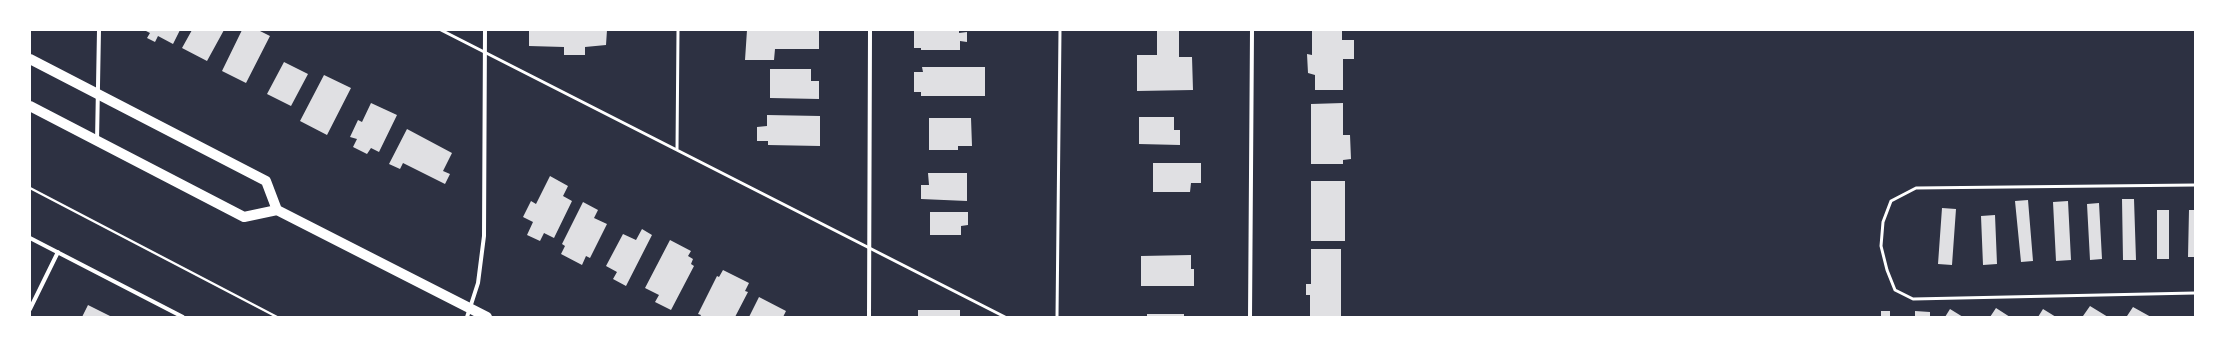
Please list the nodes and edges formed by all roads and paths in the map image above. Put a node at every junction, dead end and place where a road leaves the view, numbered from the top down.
1 (99, 30) edge
2 (441, 30) edge
3 (485, 30) edge
4 (678, 30) edge
5 (870, 30) edge
6 (1060, 30) edge
7 (1252, 30) edge
8 (485, 52) junction
9 (30, 59) edge
10 (98, 94) junction
11 (30, 106) edge
12 (97, 141) junction
13 (677, 150) junction
14 (2195, 185) edge
15 (30, 188) edge
16 (278, 210) junction
17 (30, 238) edge
18 (869, 248) junction
19 (58, 252) junction
20 (2195, 293) edge
21 (30, 309) edge
22 (469, 313) edge
23 (183, 317) edge
24 (277, 317) edge
25 (487, 317) edge
26 (869, 317) edge
27 (1005, 317) edge
28 (1057, 317) edge
29 (1250, 317) edge

1 - 10 street
2 - 8 lane
3 - 8 street
4 - 13 lane
5 - 18 street
6 - 28 lane
7 - 29 street
8 - 13 lane
8 - 22 street
9 - 10 main road
10 - 12 street
10 - 16 main road
11 - 12 main road
12 - 16 main road
13 - 18 lane
14 - 20 lane
15 - 24 path
16 - 22 main road
17 - 19 street
18 - 26 street
18 - 27 lane
19 - 21 street
19 - 23 street
22 - 25 main road

